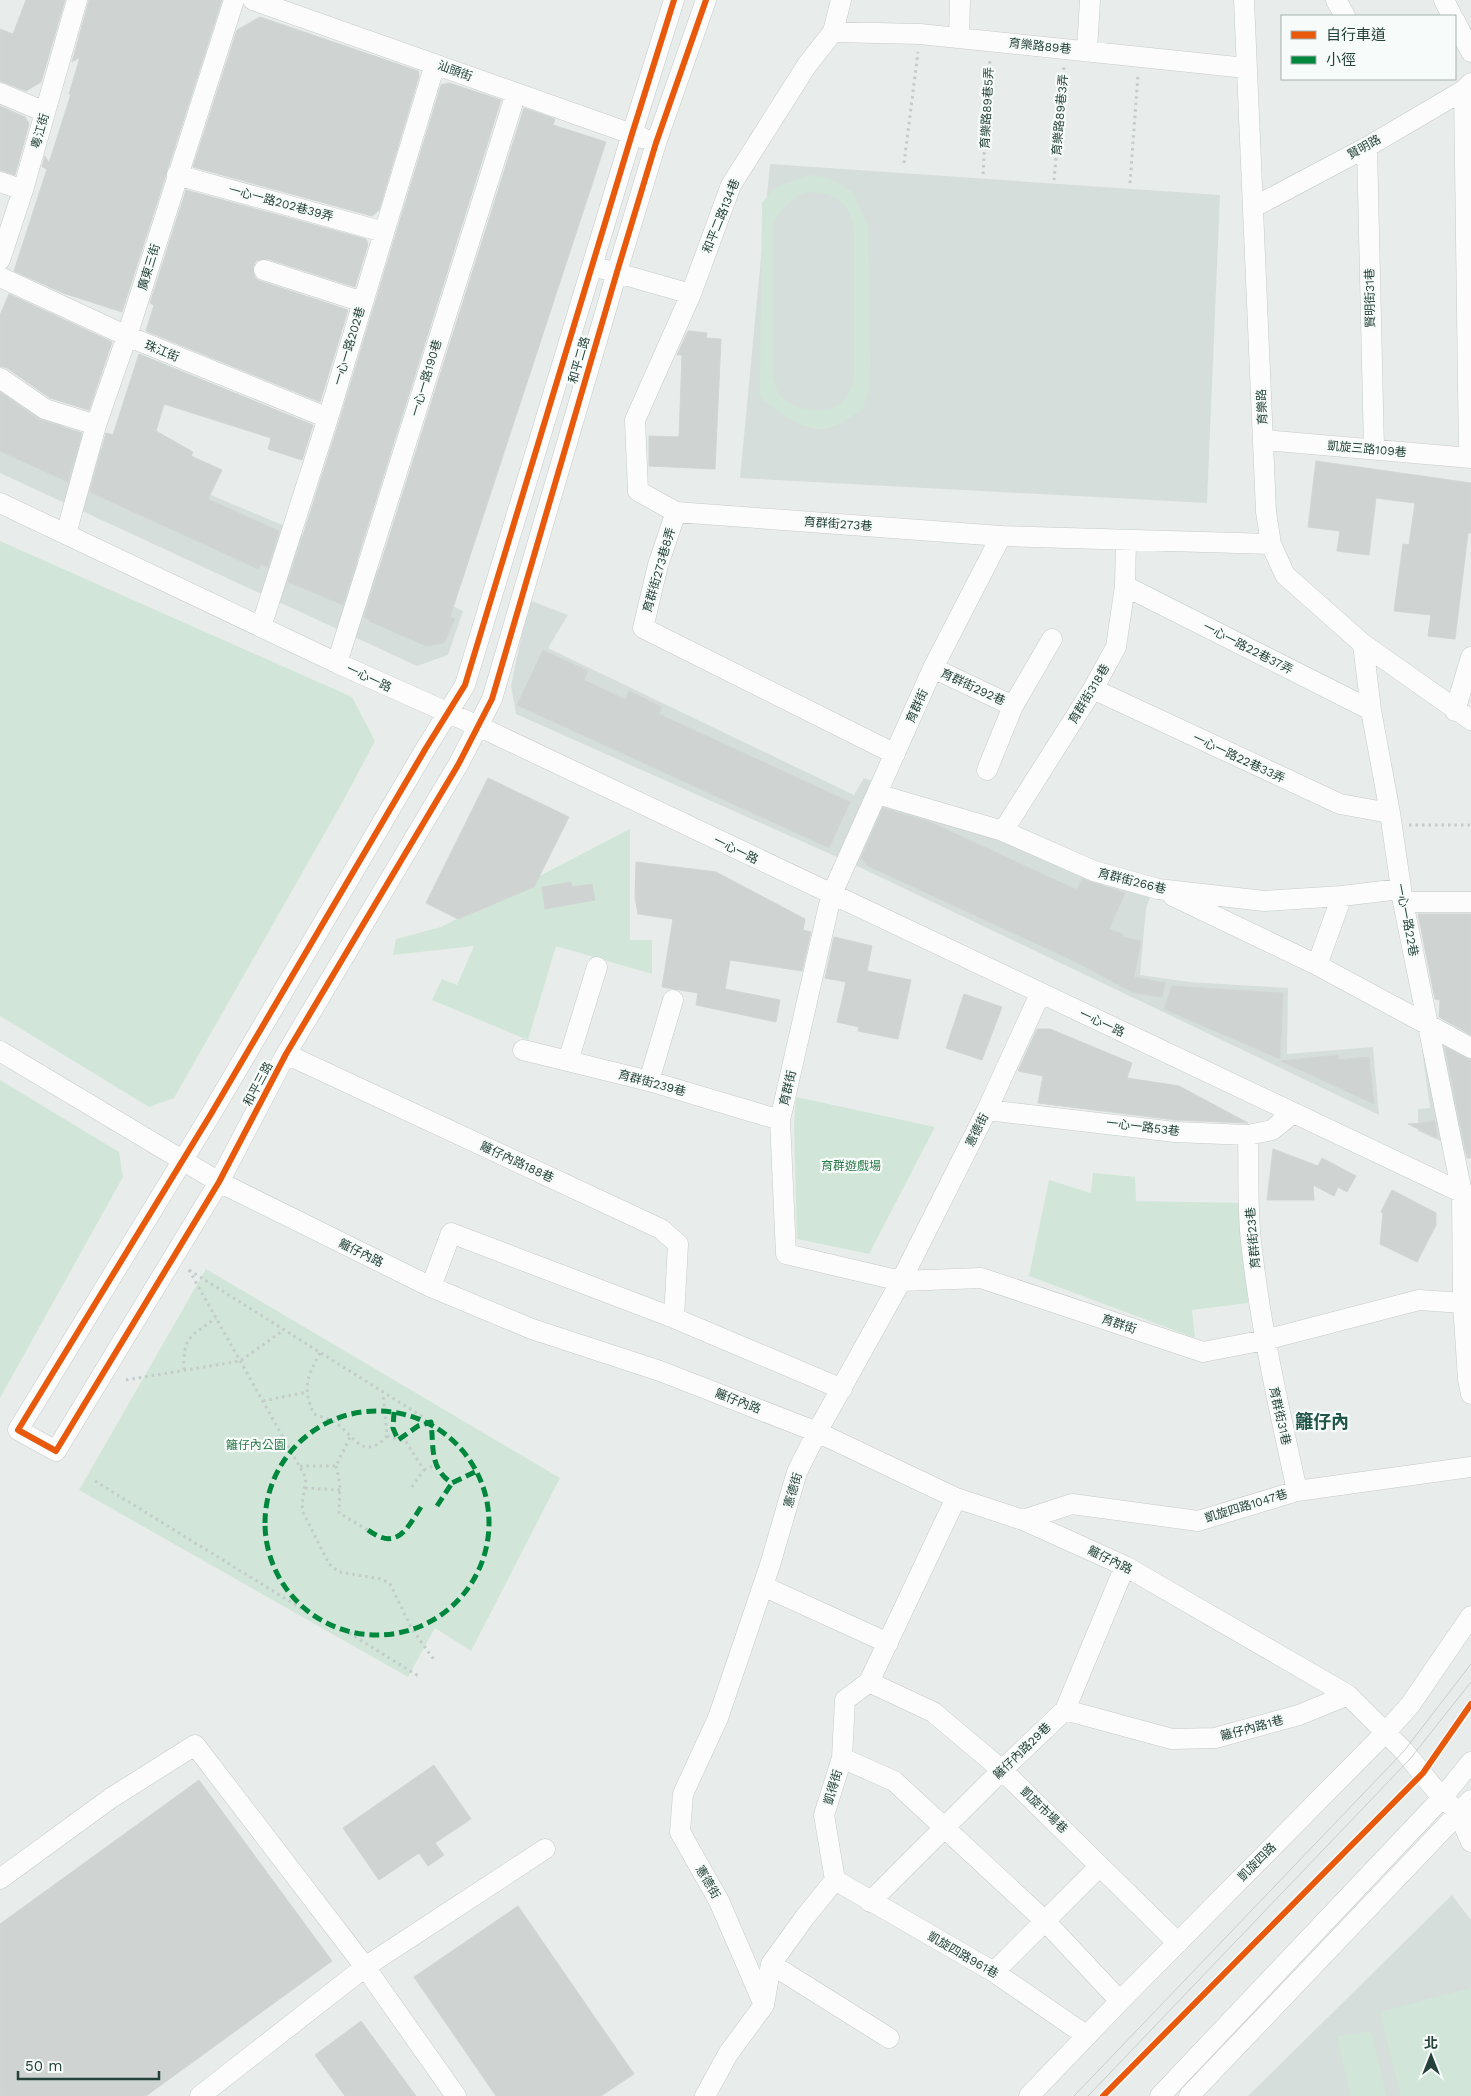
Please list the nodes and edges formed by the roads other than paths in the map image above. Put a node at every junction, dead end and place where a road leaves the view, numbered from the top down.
1 (77, 0) edge
2 (234, 0) edge
3 (253, 0) edge
4 (674, 0) edge
5 (706, 0) edge
6 (842, 0) edge
7 (960, 0) edge
8 (1090, 0) edge
9 (1244, 0) edge
10 (1336, 0) edge
11 (1444, 0) edge
12 (1344, 15) edge
13 (1452, 15) edge
14 (1456, 23) edge
15 (834, 32) junction
16 (959, 38) junction
17 (1087, 51) junction
18 (1471, 52) edge
19 (435, 64) junction
20 (1246, 68) junction
21 (1467, 86) edge
22 (0, 93) edge
23 (516, 93) junction
24 (45, 112) junction
25 (632, 134) junction
26 (656, 142) junction
27 (1367, 147) junction
28 (177, 175) junction
29 (0, 182) edge
30 (1469, 185) edge
31 (23, 190) junction
32 (1254, 207) junction
33 (384, 232) junction
34 (0, 260) edge
35 (592, 266) junction
36 (264, 270) dead end
37 (616, 272) junction
38 (0, 276) edge
39 (691, 294) junction
40 (363, 302) junction
41 (127, 336) junction
42 (0, 378) edge
43 (328, 418) junction
44 (96, 424) junction
45 (1264, 440) junction
46 (1374, 449) junction
47 (1470, 458) edge
48 (0, 503) edge
49 (676, 512) junction
50 (66, 534) junction
51 (1000, 536) junction
52 (1126, 540) junction
53 (1271, 544) junction
54 (1125, 586) junction
55 (261, 627) junction
56 (1052, 639) dead end
57 (1363, 644) junction
58 (1471, 658) edge
59 (337, 663) junction
60 (933, 668) junction
61 (1093, 689) junction
62 (1013, 706) junction
63 (1370, 710) junction
64 (448, 713) junction
65 (1463, 716) edge
66 (478, 726) junction
67 (895, 754) junction
68 (987, 770) dead end
69 (877, 794) junction
70 (1390, 819) junction
71 (1004, 831) junction
72 (1158, 889) junction
73 (831, 896) junction
74 (1342, 896) junction
75 (1401, 896) junction
76 (1471, 902) edge
77 (1317, 965) junction
78 (597, 966) dead end
79 (1040, 994) junction
80 (672, 1000) dead end
81 (1428, 1027) junction
82 (1471, 1048) edge
83 (523, 1050) dead end
84 (0, 1051) edge
85 (286, 1054) junction
86 (568, 1061) junction
87 (649, 1081) junction
88 (987, 1110) junction
89 (1293, 1113) junction
90 (780, 1120) junction
91 (1248, 1135) junction
92 (182, 1159) junction
93 (218, 1182) junction
94 (1467, 1195) edge
95 (901, 1281) junction
96 (431, 1287) junction
97 (1463, 1303) junction
98 (674, 1318) junction
99 (1265, 1340) junction
100 (842, 1389) junction
101 (1471, 1394) edge
102 (816, 1432) junction
103 (1471, 1466) edge
104 (1297, 1491) junction
105 (956, 1498) junction
106 (1023, 1520) junction
107 (1125, 1566) junction
108 (764, 1586) junction
109 (1471, 1616) edge
110 (888, 1643) junction
111 (869, 1682) junction
112 (1348, 1695) junction
113 (1065, 1710) junction
114 (1384, 1734) junction
115 (842, 1758) junction
116 (1471, 1762) edge
117 (1002, 1770) junction
118 (1442, 1798) junction
119 (1467, 1812) edge
120 (944, 1830) junction
121 (1471, 1842) edge
122 (545, 1849) dead end
123 (1100, 1866) junction
124 (0, 1879) edge
125 (835, 1880) junction
126 (870, 1902) junction
127 (1044, 1921) junction
128 (1178, 1943) junction
129 (771, 1964) junction
130 (366, 1967) junction
131 (994, 1972) junction
132 (1120, 2001) junction
133 (764, 2005) junction
134 (1087, 2036) junction
135 (889, 2038) dead end
136 (200, 2096) edge
137 (456, 2096) edge
138 (705, 2096) edge
139 (1029, 2096) edge
140 (1160, 2096) edge
141 (1189, 2096) edge

1 - 24 street, 粵江街
2 - 28 street, 廣東三街
3 - 19 street, 汕頭街
4 - 25 street, 和平二路
5 - 26 street, 和平二路
6 - 15 street
7 - 16 street
8 - 17 street
9 - 20 street, 育樂路
10 - 12 street
11 - 13 street
14 - 18 street
15 - 16 street, 育樂路89巷
15 - 39 street, 和平二路134巷
16 - 17 street, 育樂路89巷
17 - 20 street, 育樂路89巷
19 - 23 street, 汕頭街
19 - 33 street, 一心一路202巷
20 - 32 street, 育樂路
21 - 27 street, 賢明路
21 - 30 street
22 - 24 street
23 - 25 street, 汕頭街
23 - 59 street, 一心一路190巷
24 - 31 street, 粵江街
25 - 26 street, 汕頭街
25 - 35 street, 和平二路
26 - 37 street, 和平二路
27 - 32 street, 賢明路
27 - 46 street, 賢明街31巷
28 - 33 street, 一心一路202巷39弄
28 - 41 street, 廣東三街
29 - 31 street
30 - 47 street
31 - 34 street, 粵江街
32 - 45 street, 育樂路
33 - 40 street, 一心一路202巷
35 - 37 street
35 - 64 street, 和平二路
36 - 40 street
37 - 39 street
37 - 66 street, 和平二路
38 - 41 street, 珠江街
39 - 49 street, 育群街273巷8弄
40 - 43 street, 一心一路202巷
41 - 43 street, 珠江街
41 - 44 street, 廣東三街
42 - 44 street
43 - 55 street, 一心一路202巷
44 - 50 street, 廣東三街
45 - 46 street, 凱旋三路109巷
45 - 53 street, 育樂路
46 - 47 street, 凱旋三路109巷
48 - 50 street, 一心一路
49 - 51 street, 育群街273巷
49 - 67 street, 育群街273巷8弄
50 - 55 street, 一心一路
51 - 52 street
51 - 60 street, 育群街
52 - 53 street
52 - 54 street, 育群街318巷
53 - 57 street, 育樂路
54 - 61 street, 育群街318巷
54 - 63 street, 一心一路22巷37弄
55 - 59 street, 一心一路
56 - 62 street
57 - 63 street, 一心一路22巷
57 - 65 street, 育樂路
58 - 65 street
59 - 64 street, 一心一路
60 - 62 street, 育群街292巷
60 - 67 street, 育群街
61 - 70 street, 一心一路22巷33弄
61 - 71 street, 育群街318巷
62 - 68 street
63 - 70 street, 一心一路22巷
64 - 66 street, 一心一路
64 - 92 street, 和平三路
66 - 73 street, 一心一路
66 - 85 street, 和平三路
67 - 69 street, 育群街
69 - 71 street, 育群街266巷
69 - 73 street, 育群街
70 - 75 street, 一心一路22巷
71 - 72 street, 育群街266巷
72 - 74 street, 育群街266巷
72 - 77 street
73 - 79 street, 一心一路
73 - 90 street, 育群街
74 - 75 street, 育群街266巷
74 - 77 street
75 - 76 street, 育群街266巷
75 - 81 street, 一心一路22巷
77 - 81 street
78 - 86 street
79 - 88 street, 憲德街
79 - 89 street, 一心一路
80 - 87 street
81 - 82 street
81 - 94 street, 一心一路22巷
83 - 86 street, 育群街239巷
84 - 92 street, 籬仔內路
85 - 93 street, 和平三路
85 - 98 street, 籬仔內路188巷
86 - 87 street, 育群街239巷
87 - 90 street, 育群街239巷
88 - 91 street, 一心一路53巷
88 - 95 street, 憲德街
89 - 91 street, 一心一路53巷
89 - 94 street, 一心一路
90 - 95 street, 育群街
91 - 99 street, 育群街23巷
92 - 93 street, 籬仔內路
92 - 93 street, 和平三路
93 - 96 street, 籬仔內路
94 - 97 street, 一心一路22巷
95 - 99 street, 育群街
95 - 100 street, 憲德街
96 - 98 street
96 - 102 street, 籬仔內路
97 - 99 street, 育群街
97 - 101 street, 一心一路22巷
98 - 100 street
99 - 104 street, 育群街31巷
100 - 102 street, 憲德街
102 - 105 street, 籬仔內路
102 - 108 street, 憲德街
103 - 104 street, 凱旋四路1047巷
104 - 106 street, 凱旋四路1047巷
105 - 106 street, 籬仔內路
105 - 110 street, 凱得街
106 - 107 street, 籬仔內路
107 - 112 street, 籬仔內路
107 - 113 street, 籬仔內路29巷
108 - 110 street
108 - 133 street, 憲德街
109 - 114 street, 凱旋四路
110 - 111 street, 凱得街
111 - 115 street, 凱得街
111 - 117 street, 凱旋市場巷
112 - 113 street, 籬仔內路1巷
112 - 114 street, 籬仔內路
113 - 117 street, 籬仔內路29巷
114 - 118 street, 籬仔內路
114 - 128 street, 凱旋四路
115 - 120 street
115 - 125 street, 凱得街
116 - 118 street
117 - 120 street, 籬仔內路29巷
117 - 123 street, 凱旋市場巷
118 - 119 street, 籬仔內路
118 - 140 street
119 - 121 street
119 - 141 street
120 - 126 street, 籬仔內路29巷
120 - 127 street
122 - 130 street
123 - 127 street
123 - 128 street, 凱旋市場巷
124 - 130 street
125 - 126 street, 凱旋四路961巷
125 - 129 street
126 - 131 street, 凱旋四路961巷
127 - 131 street
127 - 132 street
128 - 132 street, 凱旋四路
129 - 133 street
129 - 135 street
130 - 136 street
130 - 137 street
131 - 134 street, 凱旋四路961巷
132 - 134 street, 凱旋四路
133 - 138 street
134 - 139 street, 凱旋四路

